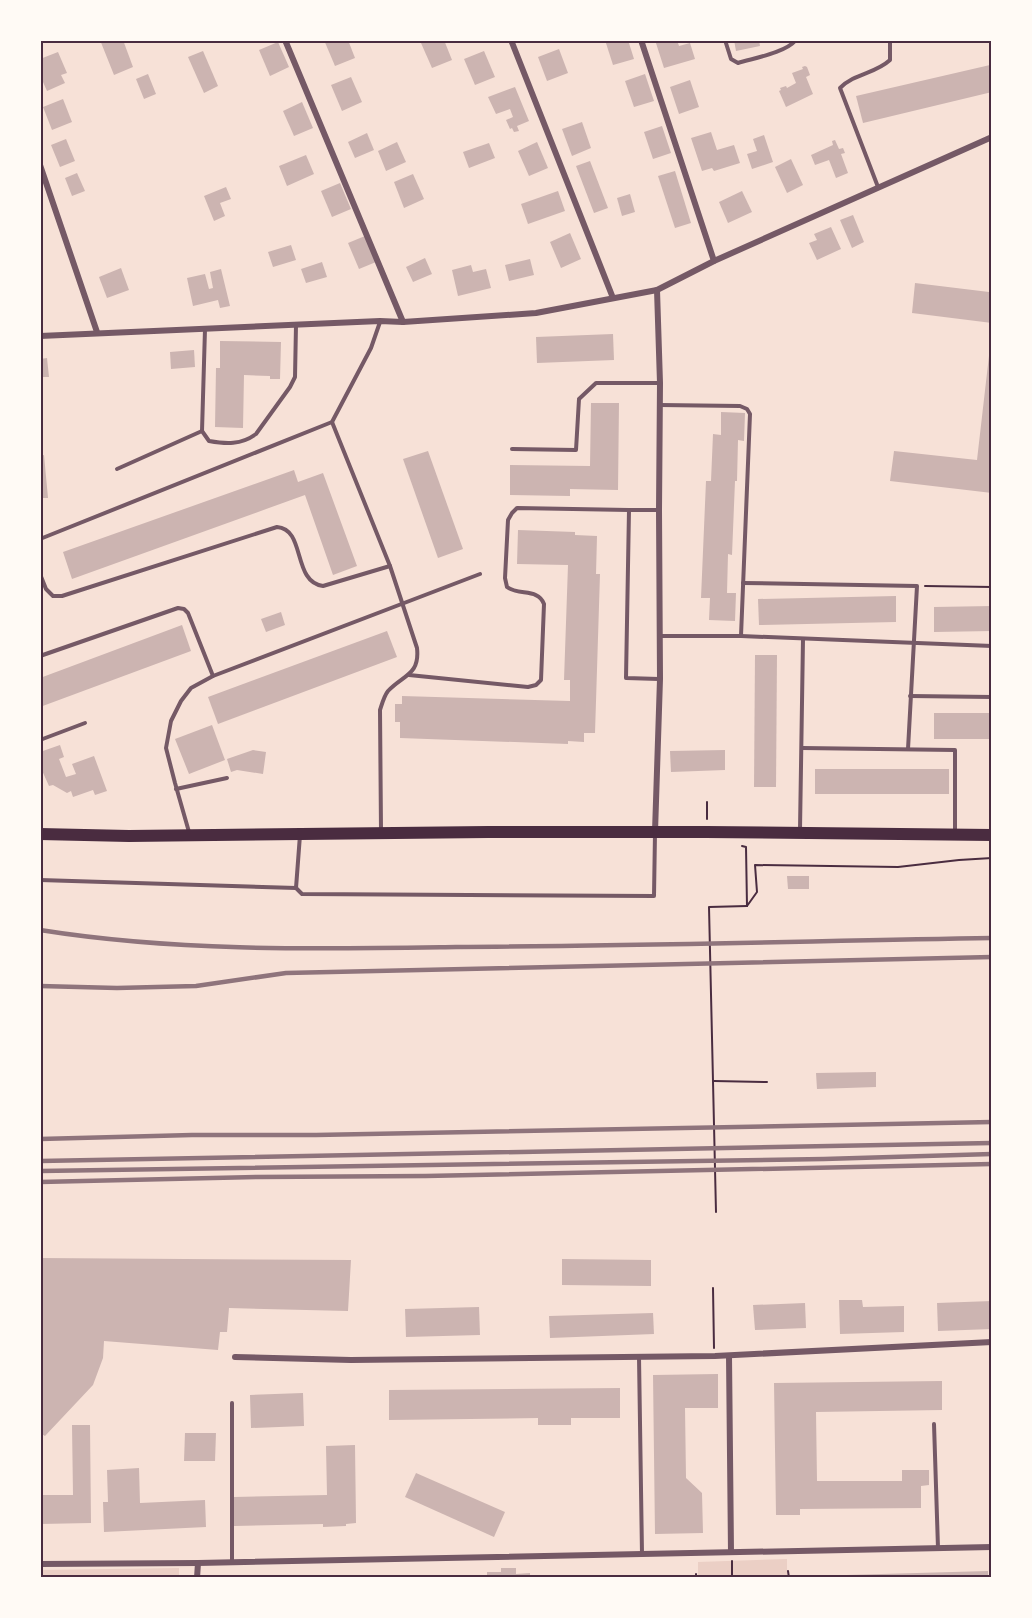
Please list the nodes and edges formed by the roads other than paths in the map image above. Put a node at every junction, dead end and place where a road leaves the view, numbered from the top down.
1 (285, 40) edge
2 (511, 40) edge
3 (641, 40) edge
4 (725, 40) edge
5 (796, 40) edge
6 (890, 40) edge
7 (992, 137) edge
8 (40, 165) edge
9 (878, 187) junction
10 (714, 261) junction
11 (657, 290) junction
12 (613, 298) junction
13 (380, 321) junction
14 (403, 322) junction
15 (296, 325) junction
16 (205, 329) junction
17 (97, 332) junction
18 (40, 336) edge
19 (660, 383) junction
20 (659, 405) junction
21 (332, 422) junction
22 (202, 432) junction
23 (512, 448) dead end
24 (117, 468) dead end
25 (629, 510) junction
26 (659, 510) junction
27 (40, 539) edge
28 (390, 566) junction
29 (40, 574) edge
30 (480, 574) dead end
31 (743, 583) junction
32 (403, 604) junction
33 (659, 636) junction
34 (741, 636) junction
35 (803, 639) junction
36 (913, 643) junction
37 (992, 646) edge
38 (40, 656) edge
39 (409, 675) junction
40 (213, 676) junction
41 (660, 679) junction
42 (910, 696) junction
43 (992, 697) edge
44 (85, 723) dead end
45 (40, 740) edge
46 (802, 748) junction
47 (908, 749) junction
48 (227, 778) dead end
49 (176, 789) junction
50 (656, 832) junction
51 (800, 833) junction
52 (40, 834) edge
53 (381, 834) junction
54 (300, 835) junction
55 (955, 835) junction
56 (992, 835) edge
57 (190, 836) junction
58 (40, 880) edge
59 (296, 888) junction
60 (992, 1342) edge
61 (639, 1356) junction
62 (729, 1356) junction
63 (235, 1357) dead end
64 (232, 1403) dead end
65 (934, 1424) dead end
66 (992, 1547) edge
67 (938, 1548) junction
68 (731, 1552) junction
69 (642, 1554) junction
70 (232, 1562) junction
71 (198, 1563) junction
72 (40, 1564) edge
73 (197, 1578) edge

1 - 14 street
2 - 12 street
3 - 10 street
4 - 5 lane
6 - 9 lane
7 - 9 street
8 - 17 street
9 - 10 street
10 - 11 street
11 - 12 street
11 - 19 street
12 - 14 street
13 - 14 street
13 - 15 street
13 - 21 lane
15 - 16 street
15 - 22 lane
16 - 17 street
16 - 22 lane
17 - 18 street
19 - 20 street
19 - 23 lane
20 - 26 street
20 - 31 lane
21 - 27 lane
21 - 28 lane
22 - 24 lane
25 - 26 lane
25 - 39 lane
25 - 41 lane
26 - 33 street
28 - 29 lane
28 - 32 lane
30 - 32 lane
31 - 34 lane
31 - 36 lane
32 - 39 lane
32 - 40 lane
33 - 34 lane
33 - 41 street
34 - 35 lane
35 - 36 lane
35 - 46 lane
36 - 37 lane
36 - 42 lane
38 - 40 lane
39 - 53 lane
40 - 49 lane
41 - 50 street
42 - 43 lane
42 - 47 lane
44 - 45 lane
46 - 47 lane
46 - 51 lane
47 - 55 lane
48 - 49 lane
49 - 57 lane
50 - 51 main road
50 - 53 main road
50 - 59 lane
51 - 55 main road
52 - 57 main road
53 - 54 main road
54 - 57 main road
54 - 59 lane
55 - 56 main road
58 - 59 lane
60 - 62 street
61 - 62 street
61 - 63 street
61 - 69 lane
62 - 68 street
64 - 70 lane
65 - 67 lane
66 - 67 street
67 - 68 street
68 - 69 street
69 - 70 street
70 - 71 street
71 - 72 street
71 - 73 street

